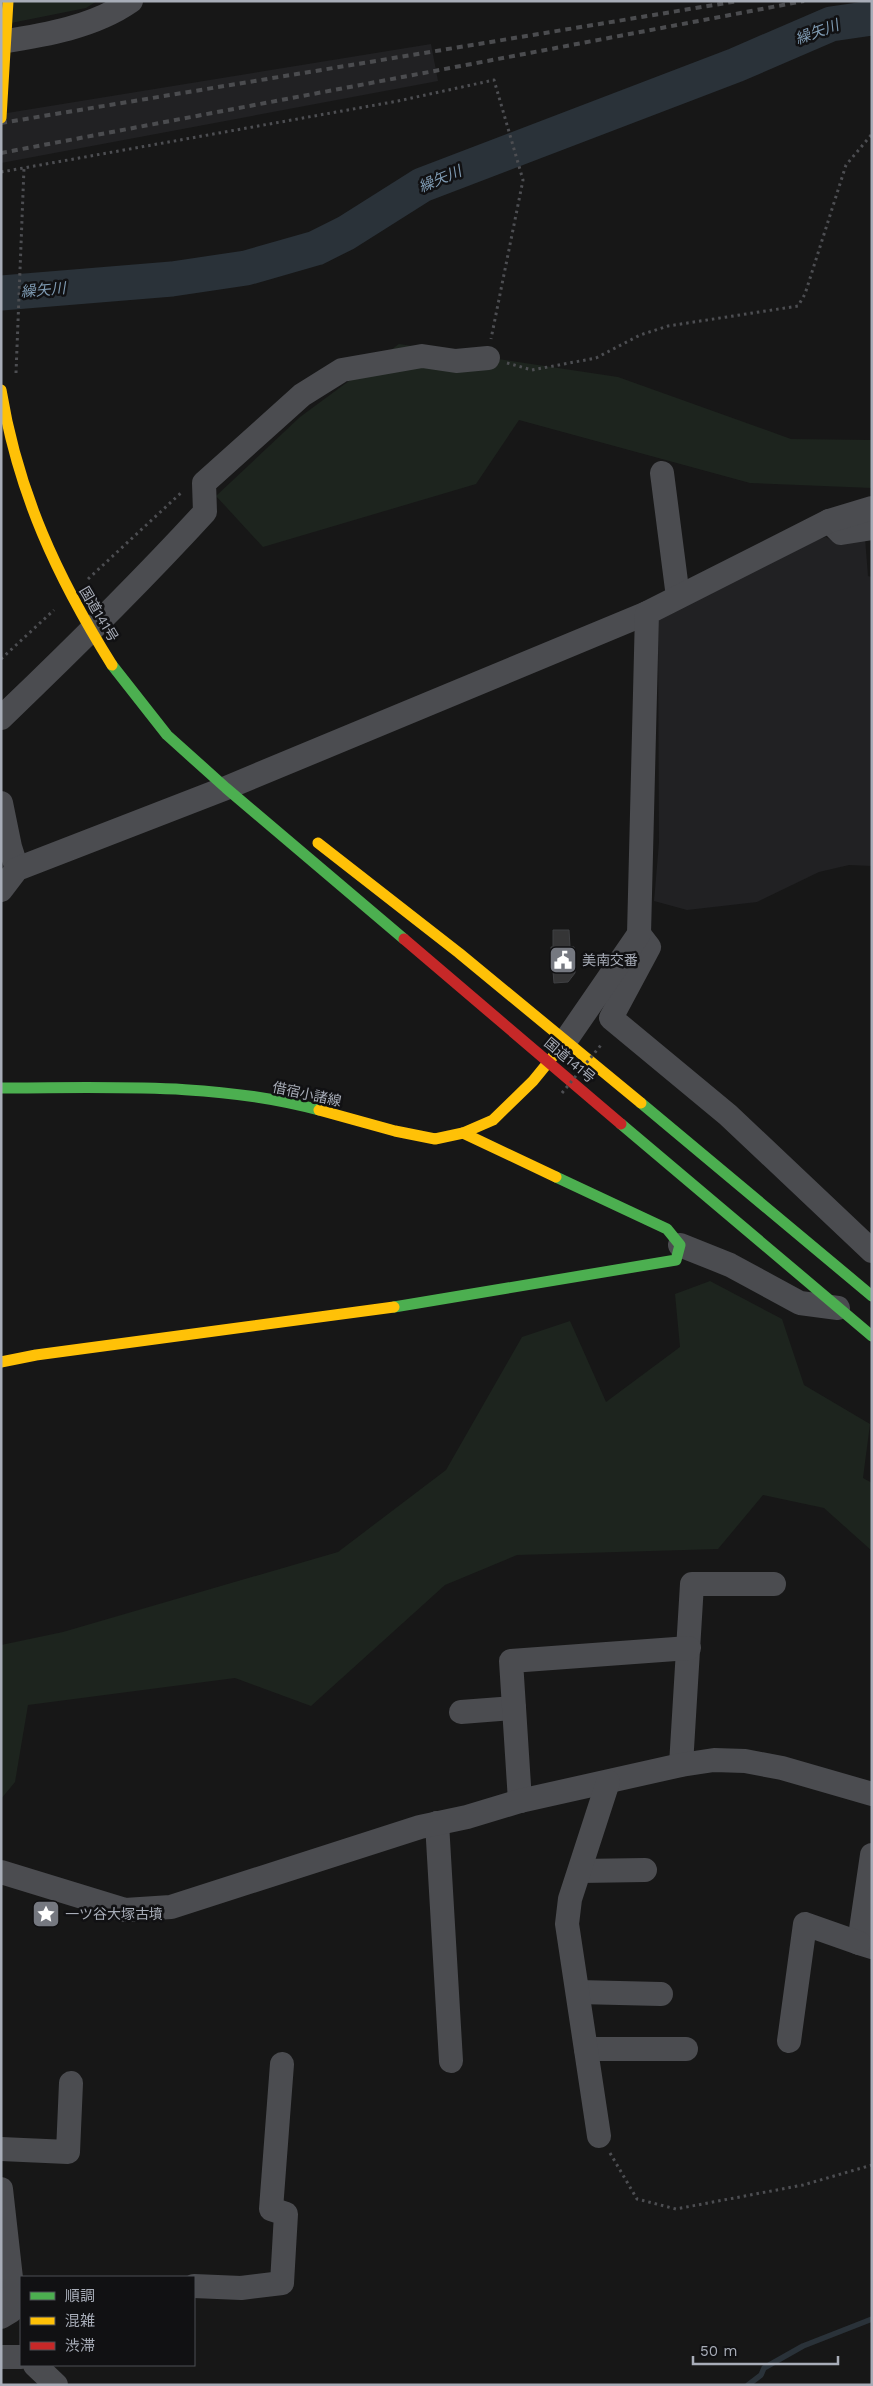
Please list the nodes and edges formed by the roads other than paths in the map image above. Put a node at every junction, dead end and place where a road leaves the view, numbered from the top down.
1 (8, 1) edge
2 (131, 1) edge
3 (1, 42) edge
4 (1, 118) edge
5 (488, 358) road end
6 (1, 390) edge
7 (662, 473) dead end
8 (872, 508) edge
9 (829, 521) junction
10 (872, 528) edge
11 (678, 598) junction
12 (647, 613) junction
13 (1, 718) edge
14 (226, 788) junction
15 (1, 803) edge
16 (249, 806) junction
17 (282, 819) dead end
18 (306, 834) dead end
19 (17, 868) junction
20 (1, 890) edge
21 (639, 934) junction
22 (566, 1040) junction
23 (548, 1061) junction
24 (1, 1088) edge
25 (463, 1134) junction
26 (680, 1245) junction
27 (872, 1251) edge
28 (872, 1296) edge
29 (838, 1308) junction
30 (872, 1336) edge
31 (1, 1362) edge
32 (774, 1584) dead end
33 (689, 1648) junction
34 (514, 1708) junction
35 (461, 1712) dead end
36 (681, 1765) junction
37 (608, 1782) junction
38 (872, 1794) edge
39 (520, 1802) junction
40 (438, 1823) junction
41 (872, 1855) edge
42 (645, 1870) dead end
43 (580, 1871) junction
44 (1, 1872) edge
45 (865, 1945) edge
46 (578, 1992) junction
47 (661, 1994) dead end
48 (789, 2041) dead end
49 (586, 2049) junction
50 (686, 2049) dead end
51 (451, 2061) dead end
52 (282, 2064) dead end
53 (71, 2083) dead end
54 (599, 2136) road end
55 (1, 2149) edge
56 (1, 2189) edge
57 (16, 2278) edge
58 (195, 2286) edge
59 (1, 2317) edge
60 (1, 2357) edge
61 (20, 2357) edge
62 (36, 2366) edge
63 (56, 2385) edge

1 - 4 main road, bridge
2 - 3 street
5 - 13 street
6 - 14 main road, 国道141号, bridge
7 - 11 street
8 - 9 street
9 - 10 street
9 - 11 street
11 - 12 street
12 - 14 street
12 - 21 street
14 - 16 main road, 国道141号
14 - 19 street
15 - 19 street
16 - 17 main road, 国道141号
16 - 23 main road, 国道141号
18 - 22 main road, 国道141号
19 - 20 street
21 - 22 street
21 - 27 street
22 - 23 main road, 借宿小諸線
22 - 28 main road, 国道141号
23 - 25 main road, 借宿小諸線
23 - 29 main road, 国道141号
24 - 25 main road, 借宿小諸線
25 - 26 main road
26 - 29 street
26 - 31 main road
29 - 30 main road, 国道141号
32 - 33 street
33 - 34 street
33 - 36 street
34 - 35 street
34 - 39 street
36 - 37 street
36 - 38 street
37 - 39 street
37 - 43 street
39 - 40 street
40 - 44 street
40 - 51 street
41 - 45 street
42 - 43 street
43 - 46 street
45 - 48 street
46 - 47 street
46 - 49 street
49 - 50 street
49 - 54 street
52 - 58 street
53 - 55 street
56 - 57 street
57 - 59 street
60 - 61 street
62 - 63 street

